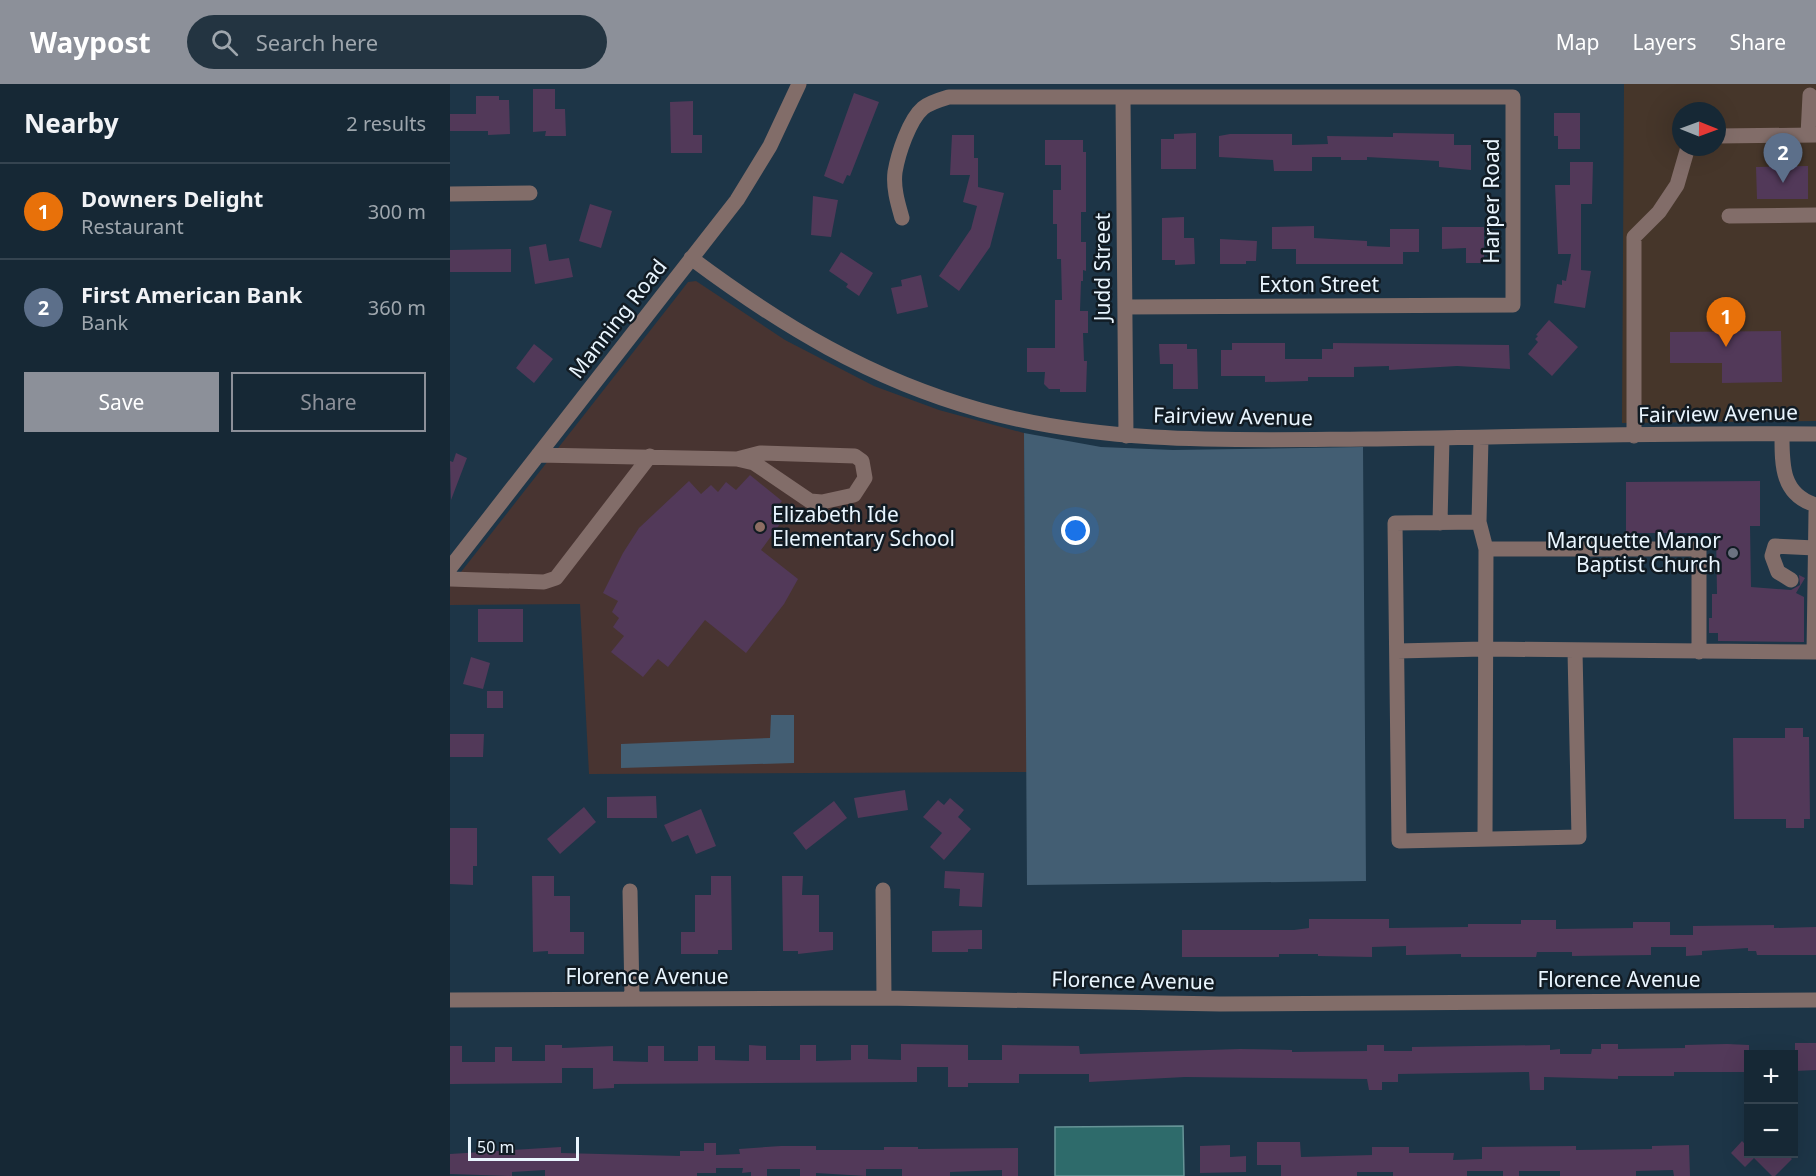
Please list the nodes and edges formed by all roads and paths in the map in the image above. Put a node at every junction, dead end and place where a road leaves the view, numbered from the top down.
1 (799, 84) edge
2 (1810, 95) dead end
3 (1123, 98) junction
4 (1812, 135) edge
5 (1726, 136) edge
6 (1685, 156) edge
7 (530, 193) dead end
8 (450, 194) edge
9 (1816, 215) edge
10 (1729, 216) dead end
11 (902, 218) dead end
12 (691, 258) junction
13 (1513, 305) joint
14 (1125, 307) junction
15 (1782, 434) junction
16 (1816, 434) edge
17 (1126, 436) junction
18 (1634, 436) junction
19 (1442, 438) junction
20 (1480, 438) junction
21 (538, 455) junction
22 (650, 456) junction
23 (737, 459) junction
24 (1816, 505) edge
25 (1816, 512) edge
26 (1479, 522) junction
27 (1440, 523) junction
28 (1815, 548) edge
29 (1486, 549) junction
30 (450, 568) edge
31 (450, 579) edge
32 (1802, 585) edge
33 (1484, 649) junction
34 (1397, 651) junction
35 (1575, 651) junction
36 (1699, 652) junction
37 (1815, 652) edge
38 (1485, 839) junction
39 (883, 890) dead end
40 (630, 891) dead end
41 (632, 998) junction
42 (884, 998) junction
43 (450, 1000) edge
44 (1816, 1000) edge

1 - 12 street, Manning Road
2 - 4 street
3 - 11 street
3 - 13 street, Harper Road
3 - 14 street, Judd Street
4 - 5 street
6 - 18 street
7 - 8 street
9 - 10 street
12 - 17 street, Fairview Avenue
12 - 21 street, Manning Road
13 - 14 street, Exton Street
14 - 17 street, Judd Street
15 - 16 street, Fairview Avenue
15 - 18 street, Fairview Avenue
15 - 24 street
17 - 19 street, Fairview Avenue
18 - 20 street, Fairview Avenue
19 - 20 street, Fairview Avenue
19 - 27 street
20 - 26 street
21 - 22 street
21 - 30 street, Manning Road
22 - 23 street
22 - 31 street
23 - 23 street
25 - 28 street
26 - 27 street
26 - 29 street
27 - 34 street
28 - 32 street
28 - 32 street
29 - 33 street
29 - 36 street
32 - 37 street
33 - 34 street
33 - 35 street
33 - 38 street
34 - 38 street
35 - 36 street
35 - 38 street
36 - 37 street
39 - 42 street
40 - 41 street
41 - 42 street, Florence Avenue
41 - 43 street, Florence Avenue
42 - 44 street, Florence Avenue

